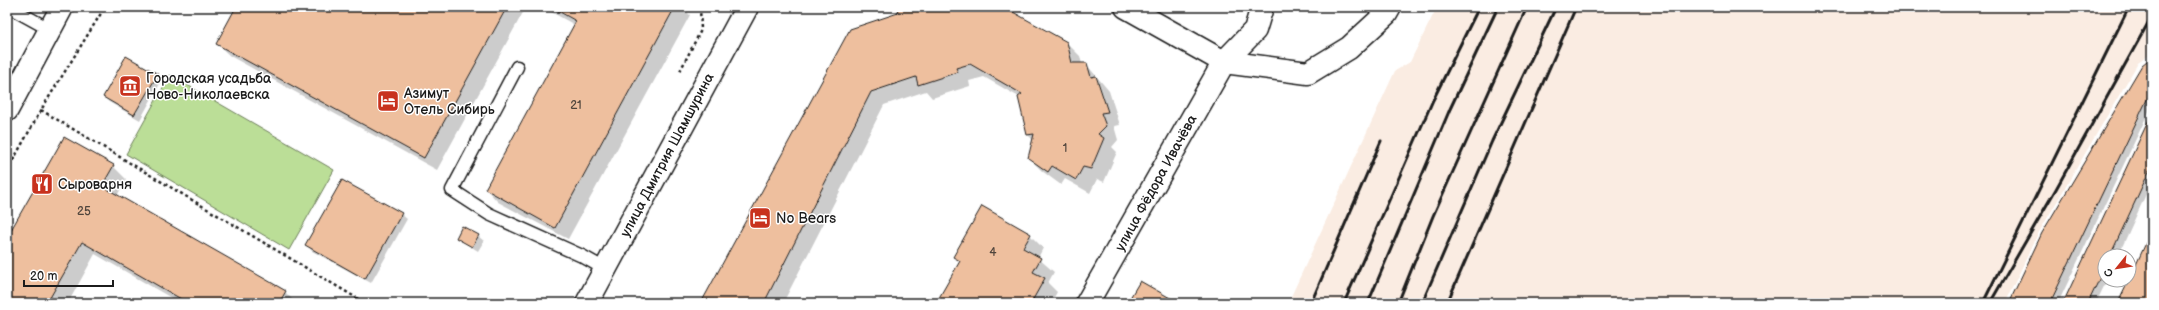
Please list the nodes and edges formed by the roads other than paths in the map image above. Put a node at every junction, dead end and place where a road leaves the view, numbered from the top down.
1 (9, 7) edge
2 (62, 7) edge
3 (747, 7) edge
4 (1126, 7) edge
5 (1262, 7) edge
6 (1390, 7) edge
7 (49, 29) junction
8 (1224, 62) junction
9 (517, 66) dead end
10 (7, 110) edge
11 (605, 269) junction
12 (587, 303) edge
13 (1087, 303) edge

1 - 7 lane
2 - 7 street
3 - 11 street, улица Дмитрия Шамшурина
4 - 8 street
5 - 8 street, улица Фёдора Ивачёва
6 - 8 street
7 - 10 street
8 - 13 street, улица Фёдора Ивачёва
9 - 11 lane
11 - 12 street, улица Дмитрия Шамшурина

